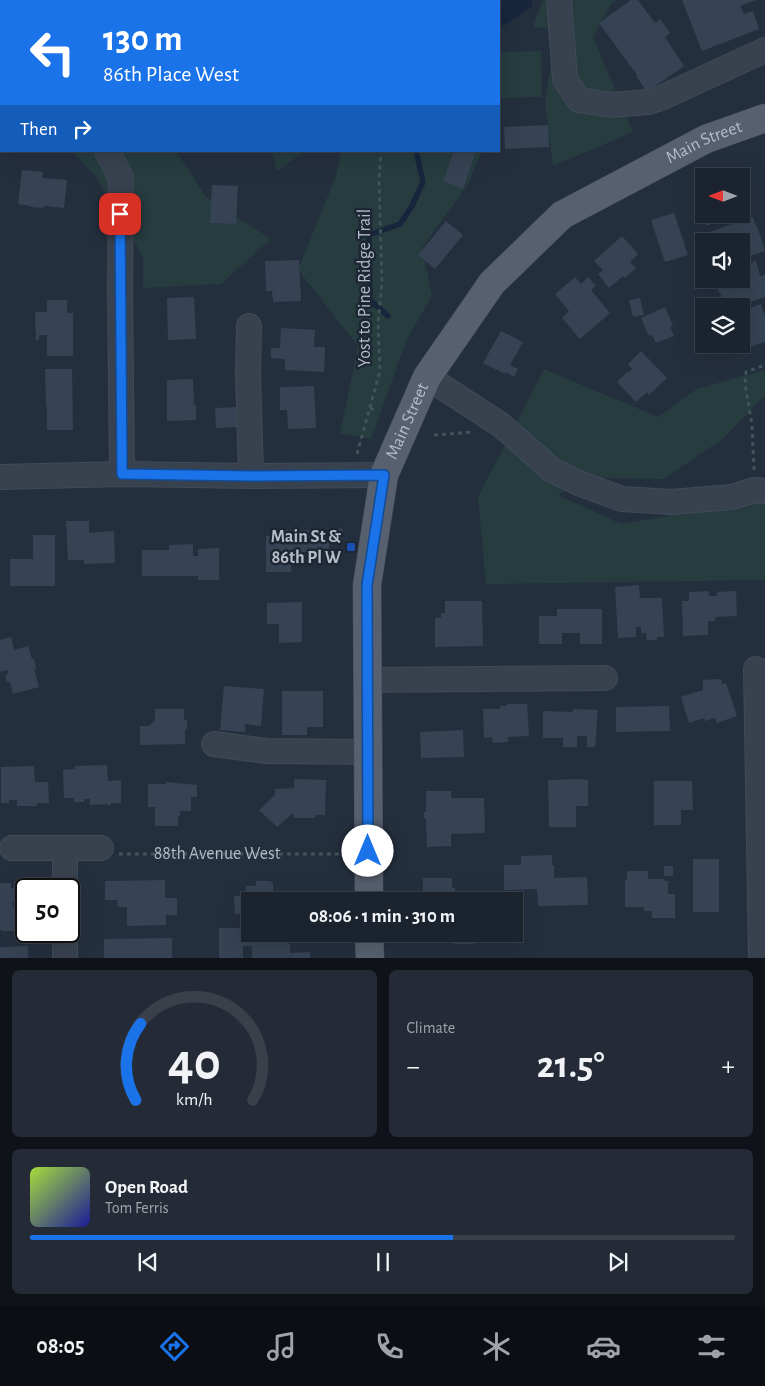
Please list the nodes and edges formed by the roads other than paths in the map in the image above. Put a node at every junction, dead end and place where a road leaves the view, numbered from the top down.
1 (559, 0) edge
2 (765, 50) edge
3 (765, 118) edge
4 (108, 152) edge
5 (249, 326) dead end
6 (427, 377) junction
7 (122, 474) junction
8 (384, 475) junction
9 (251, 476) junction
10 (0, 477) edge
11 (760, 490) edge
12 (756, 669) dead end
13 (605, 678) dead end
14 (367, 680) junction
15 (214, 744) dead end
16 (367, 752) junction
17 (762, 763) edge
18 (12, 848) dead end
19 (65, 848) junction
20 (110, 851) road end
21 (65, 878) edge
22 (369, 892) edge
23 (369, 942) edge
24 (65, 943) edge
25 (66, 958) edge
26 (370, 958) edge
27 (761, 958) edge

1 - 2 street
3 - 6 main road, Main Street
4 - 7 street
5 - 9 street
6 - 8 main road, Main Street
6 - 11 street
7 - 9 street
7 - 10 street
8 - 9 street
8 - 14 main road, Main Street
12 - 17 street
13 - 14 street
14 - 16 main road, Main Street
15 - 16 street
16 - 22 main road, Main Street
17 - 27 street
18 - 19 street
19 - 20 street
19 - 21 street
23 - 26 main road
24 - 25 street

